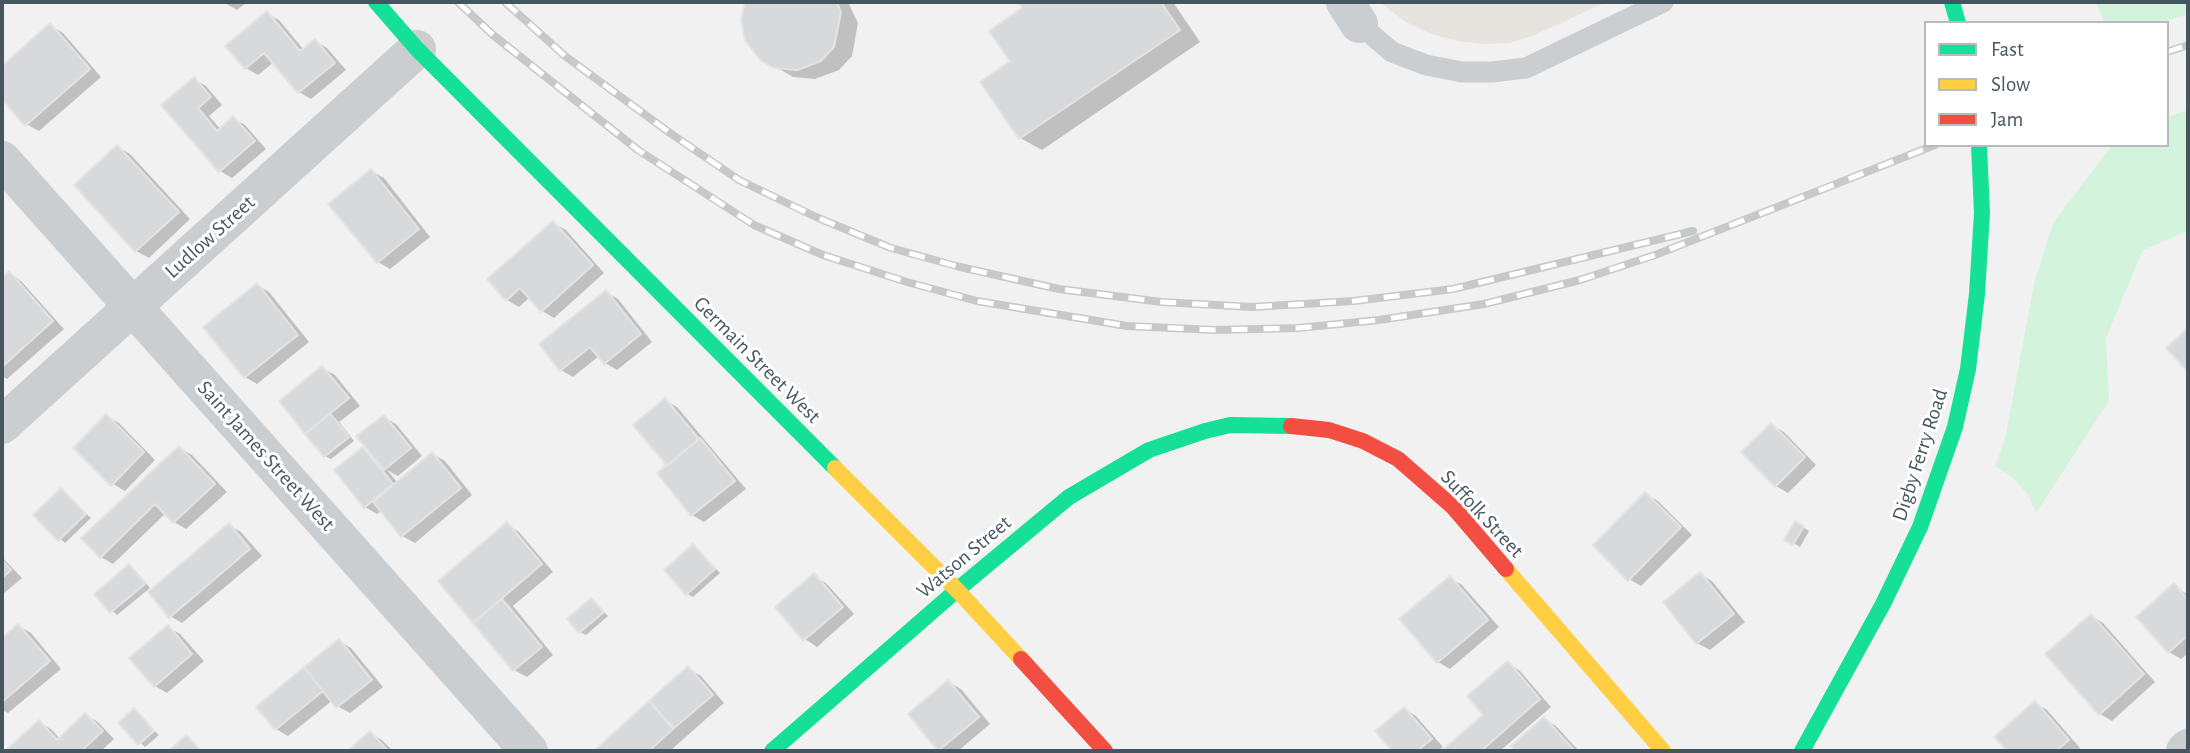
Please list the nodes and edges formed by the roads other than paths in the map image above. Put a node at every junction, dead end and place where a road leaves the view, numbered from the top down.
1 (376, 2) edge
2 (1663, 2) edge
3 (1952, 2) edge
4 (1352, 13) edge
5 (1957, 21) edge
6 (417, 49) junction
7 (1979, 147) edge
8 (2, 160) edge
9 (134, 307) junction
10 (2, 425) edge
11 (1205, 431) joint
12 (957, 590) junction
13 (529, 751) edge
14 (772, 751) edge
15 (1105, 751) edge
16 (1663, 751) edge
17 (1802, 751) edge

1 - 6 street, Germain Street West
2 - 4 lane
3 - 5 street
6 - 9 street, Ludlow Street
6 - 12 street, Germain Street West
7 - 17 street, Digby Ferry Road
8 - 9 street, Saint James Street West
9 - 10 street, Ludlow Street
9 - 13 street, Saint James Street West
11 - 12 street, Watson Street
11 - 16 street, Suffolk Street
12 - 14 street, Watson Street
12 - 15 street, Germain Street West

